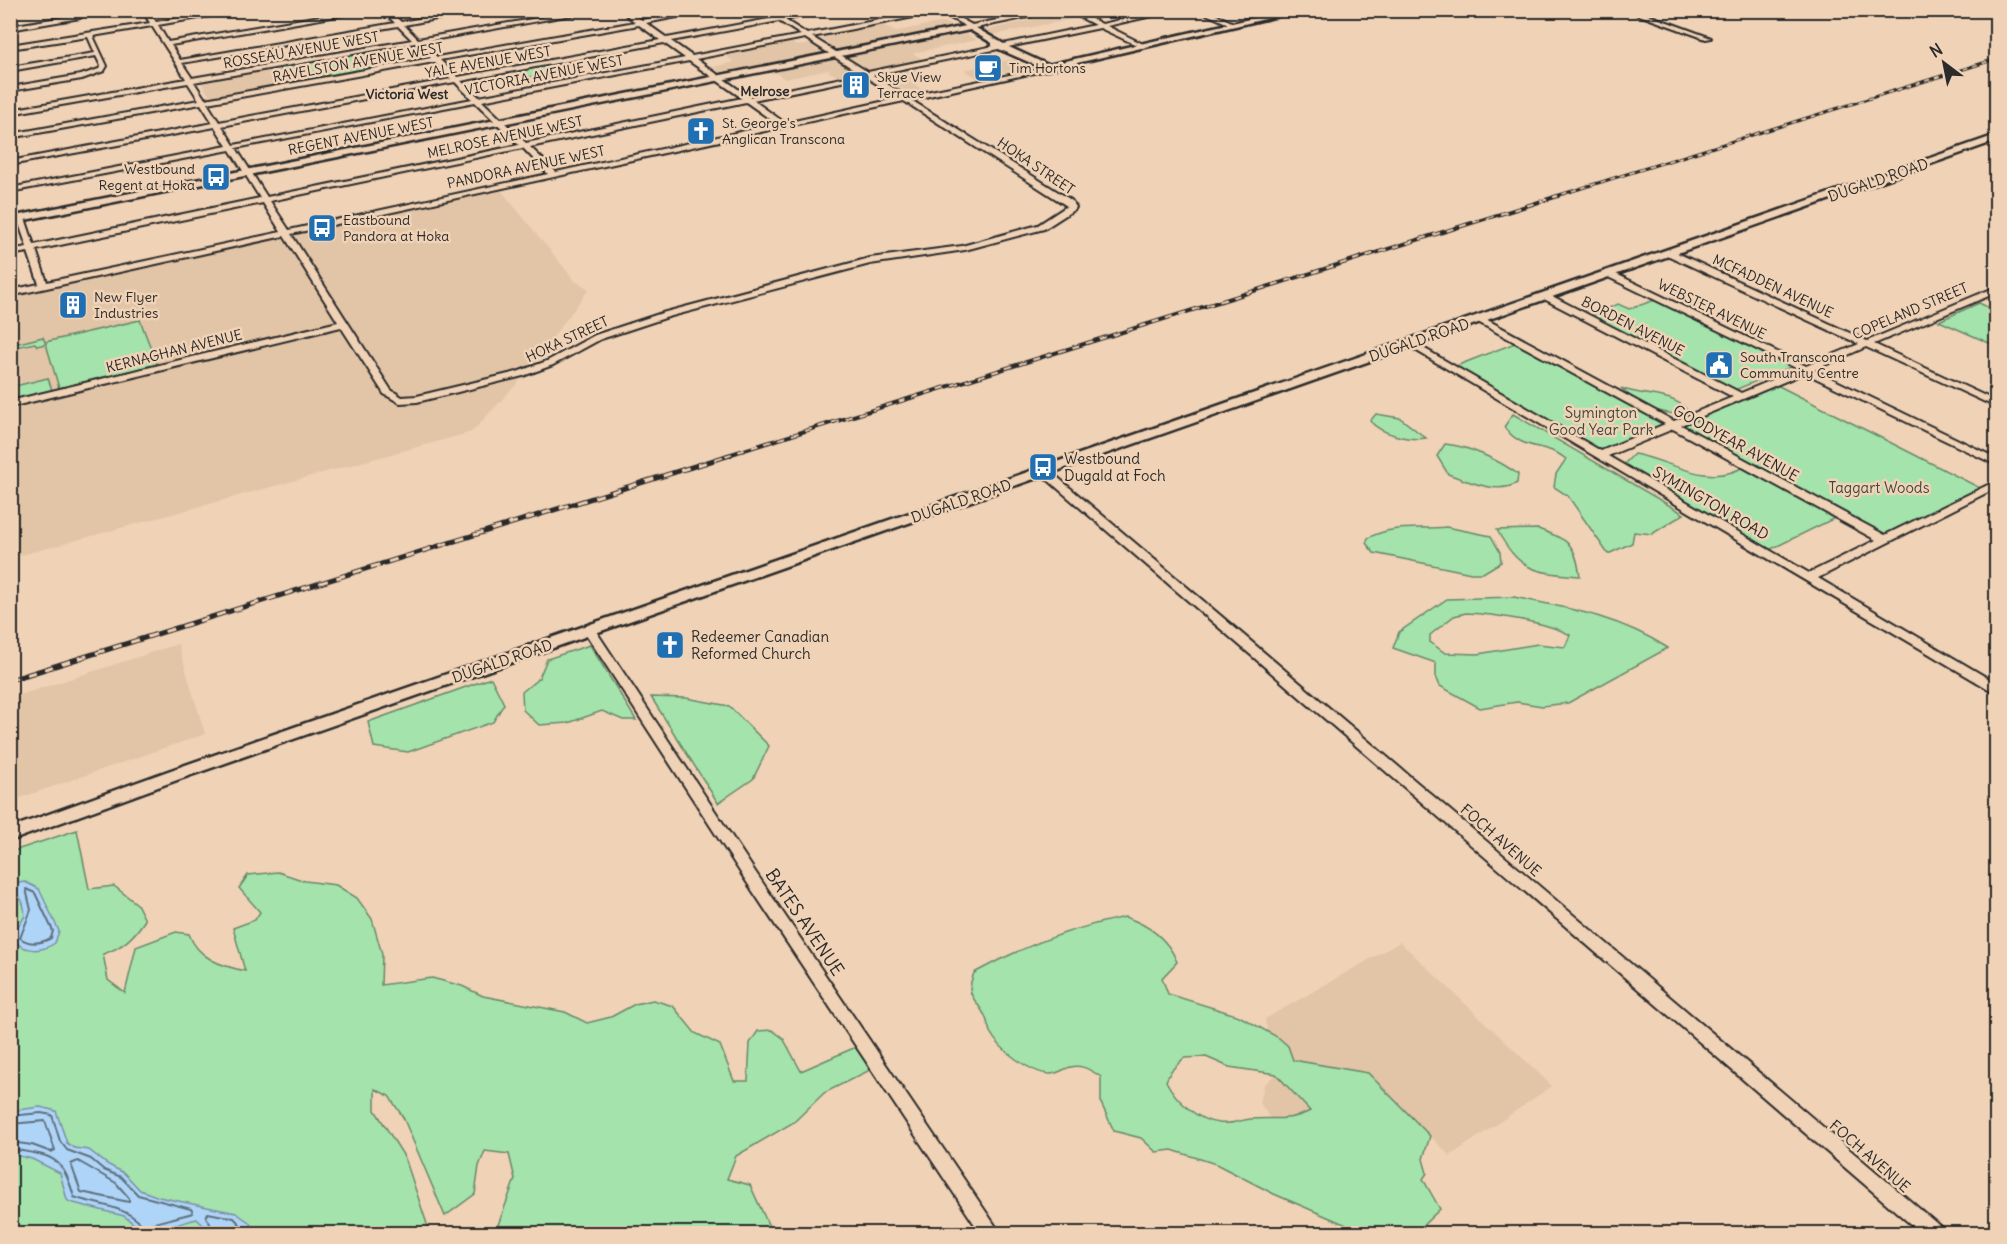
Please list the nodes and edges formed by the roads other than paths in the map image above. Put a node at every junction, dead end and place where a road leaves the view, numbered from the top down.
1 (78, 10) edge
2 (145, 10) edge
3 (242, 10) edge
4 (369, 10) edge
5 (385, 10) edge
6 (482, 10) edge
7 (596, 10) edge
8 (623, 10) edge
9 (710, 10) edge
10 (765, 10) edge
11 (829, 10) edge
12 (1059, 10) edge
13 (1068, 10) edge
14 (1176, 10) edge
15 (1200, 10) edge
16 (1301, 10) edge
17 (1628, 10) edge
18 (937, 11) edge
19 (780, 20) junction
20 (640, 23) junction
21 (154, 24) junction
22 (400, 24) junction
23 (1101, 26) junction
24 (1235, 26) junction
25 (10, 28) edge
26 (970, 29) junction
27 (90, 34) junction
28 (807, 36) junction
29 (1708, 38) dead end
30 (665, 41) junction
31 (417, 42) junction
32 (167, 44) junction
33 (1143, 46) junction
34 (10, 47) edge
35 (1005, 47) junction
36 (99, 54) junction
37 (838, 56) junction
38 (690, 59) junction
39 (436, 60) junction
40 (178, 62) junction
41 (1047, 68) junction
42 (10, 69) edge
43 (869, 75) junction
44 (718, 79) junction
45 (456, 80) junction
46 (190, 81) junction
47 (10, 89) edge
48 (908, 98) junction
49 (476, 100) junction
50 (748, 100) junction
51 (204, 102) junction
52 (10, 112) edge
53 (499, 123) junction
54 (218, 124) junction
55 (783, 125) junction
56 (10, 136) edge
57 (1996, 138) edge
58 (524, 146) junction
59 (232, 147) junction
60 (10, 163) edge
61 (248, 173) junction
62 (554, 175) junction
63 (10, 190) edge
64 (266, 200) junction
65 (21, 218) junction
66 (10, 220) edge
67 (288, 233) junction
68 (31, 249) junction
69 (10, 253) edge
70 (1670, 253) junction
71 (1610, 274) junction
72 (44, 285) junction
73 (1996, 290) edge
74 (10, 293) edge
75 (1545, 296) junction
76 (1479, 319) junction
77 (345, 323) junction
78 (1410, 344) junction
79 (1867, 344) junction
80 (1806, 370) junction
81 (1741, 397) junction
82 (10, 404) edge
83 (1996, 404) edge
84 (1673, 425) junction
85 (1601, 456) junction
86 (1996, 462) edge
87 (1045, 472) junction
88 (1996, 484) edge
89 (1885, 540) junction
90 (1809, 578) junction
91 (590, 631) junction
92 (1996, 688) edge
93 (129, 792) junction
94 (10, 827) edge
95 (10, 835) edge
96 (992, 1233) edge
97 (1936, 1233) edge

1 - 25 street
2 - 21 street, HOKA STREET
3 - 21 street
4 - 32 street
5 - 22 street
6 - 22 street
7 - 31 street, ROSSEAU AVENUE WEST
8 - 20 street
9 - 20 street, RAVELSTON AVENUE WEST
10 - 19 street
11 - 19 street, YALE AVENUE WEST
12 - 26 street, REGENT AVENUE WEST
13 - 23 street
14 - 23 street, MELROSE AVENUE WEST
15 - 24 street
16 - 24 main road
17 - 29 street
18 - 26 street
18 - 28 street, VICTORIA AVENUE WEST
19 - 28 street
19 - 30 street, YALE AVENUE WEST
20 - 30 street
20 - 39 street, RAVELSTON AVENUE WEST
21 - 27 street
21 - 32 street, HOKA STREET
22 - 31 street
22 - 40 street
23 - 33 street
23 - 35 street, MELROSE AVENUE WEST
24 - 33 main road
26 - 35 main road
26 - 37 main road, REGENT AVENUE WEST
27 - 34 street
27 - 36 street
28 - 37 street
28 - 38 street, VICTORIA AVENUE WEST
30 - 38 street
30 - 45 street, YALE AVENUE WEST
31 - 39 street
31 - 46 street, ROSSEAU AVENUE WEST
32 - 40 street, HOKA STREET
33 - 41 main road
35 - 41 main road
35 - 43 street, MELROSE AVENUE WEST
36 - 42 street
36 - 47 street
37 - 43 street
37 - 44 main road, REGENT AVENUE WEST
38 - 44 street
38 - 49 street, VICTORIA AVENUE WEST
39 - 45 street
39 - 51 street, RAVELSTON AVENUE WEST
40 - 46 street, HOKA STREET
41 - 48 street, PANDORA AVENUE WEST
43 - 48 street
43 - 50 street, MELROSE AVENUE WEST
44 - 50 street
44 - 53 main road, REGENT AVENUE WEST
45 - 49 street
45 - 54 street, YALE AVENUE WEST
46 - 51 street, HOKA STREET
46 - 52 street, ROSSEAU AVENUE WEST
48 - 55 street, PANDORA AVENUE WEST
48 - 77 street, HOKA STREET
49 - 53 street
49 - 59 street, VICTORIA AVENUE WEST
50 - 55 street
50 - 58 street, MELROSE AVENUE WEST
51 - 54 street, HOKA STREET
51 - 56 street, RAVELSTON AVENUE WEST
53 - 58 street
53 - 61 main road, REGENT AVENUE WEST
54 - 59 street, HOKA STREET
54 - 60 street, YALE AVENUE WEST
55 - 62 street, PANDORA AVENUE WEST
57 - 70 main road, DUGALD ROAD
58 - 62 street
58 - 64 street, MELROSE AVENUE WEST
59 - 61 street, HOKA STREET
59 - 63 street, VICTORIA AVENUE WEST
61 - 64 street, HOKA STREET
61 - 65 main road, REGENT AVENUE WEST
62 - 67 street, PANDORA AVENUE WEST
64 - 67 street, HOKA STREET
64 - 68 street, MELROSE AVENUE WEST
65 - 66 main road, REGENT AVENUE WEST
65 - 68 street
67 - 72 street, PANDORA AVENUE WEST
67 - 77 street, HOKA STREET
68 - 69 street, MELROSE AVENUE WEST
68 - 72 street
70 - 71 main road, DUGALD ROAD
70 - 79 street, MCFADDEN AVENUE
71 - 75 main road, DUGALD ROAD
71 - 80 street, WEBSTER AVENUE
72 - 74 street, PANDORA AVENUE WEST
73 - 79 street, COPELAND STREET
75 - 76 main road, DUGALD ROAD
75 - 81 street, BORDEN AVENUE
76 - 78 main road, DUGALD ROAD
76 - 84 street, GOODYEAR AVENUE
77 - 82 street, KERNAGHAN AVENUE
78 - 85 street, SYMINGTON ROAD
78 - 87 main road, DUGALD ROAD
79 - 80 street, COPELAND STREET
79 - 83 street, MCFADDEN AVENUE
80 - 81 street, COPELAND STREET
80 - 86 street, WEBSTER AVENUE
81 - 84 street, COPELAND STREET
84 - 85 street, COPELAND STREET
84 - 89 street, GOODYEAR AVENUE
85 - 90 street, SYMINGTON ROAD
87 - 91 main road, DUGALD ROAD
87 - 97 street, FOCH AVENUE
88 - 89 street
89 - 90 street
90 - 92 street, SYMINGTON ROAD
91 - 93 main road, DUGALD ROAD
91 - 96 street, BATES AVENUE
93 - 94 main road, DUGALD ROAD
93 - 95 main road, DUGALD ROAD

